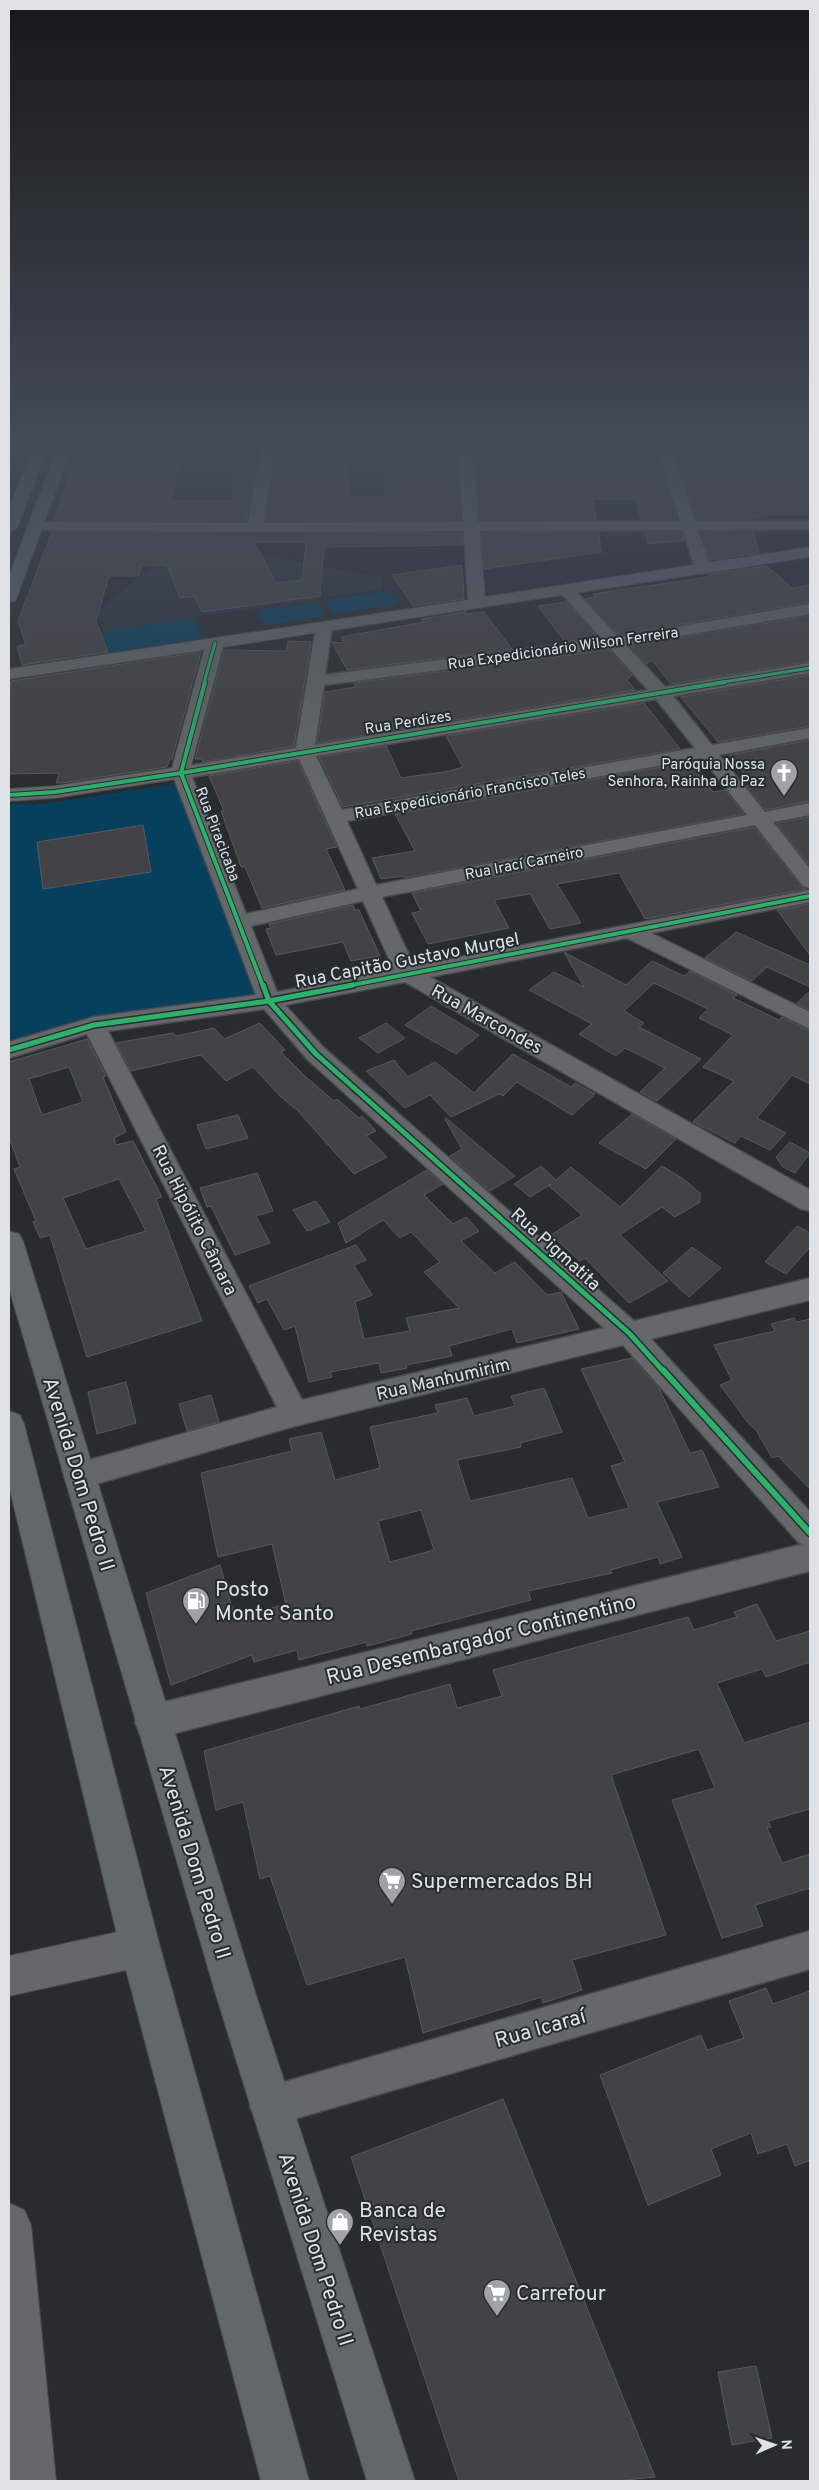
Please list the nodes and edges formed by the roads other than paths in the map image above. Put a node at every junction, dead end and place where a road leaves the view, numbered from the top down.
1 (22, 562) edge
2 (474, 562) edge
3 (701, 562) edge
4 (742, 562) edge
5 (703, 568) junction
6 (566, 590) junction
7 (9, 597) edge
8 (477, 604) junction
9 (810, 609) edge
10 (324, 627) junction
11 (616, 642) junction
12 (215, 643) junction
13 (810, 668) edge
14 (9, 674) edge
15 (316, 681) junction
16 (661, 693) junction
17 (810, 733) edge
18 (706, 750) junction
19 (305, 751) junction
20 (181, 773) junction
21 (9, 795) edge
22 (810, 809) edge
23 (337, 817) junction
24 (761, 818) junction
25 (810, 882) edge
26 (369, 893) junction
27 (810, 896) edge
28 (239, 922) junction
29 (632, 932) junction
30 (406, 973) junction
31 (269, 1001) junction
32 (810, 1021) edge
33 (94, 1025) junction
34 (9, 1050) edge
35 (810, 1202) edge
36 (9, 1241) edge
37 (810, 1289) edge
38 (630, 1334) junction
39 (295, 1414) junction
40 (9, 1424) edge
41 (79, 1476) junction
42 (16, 1481) edge
43 (810, 1533) edge
44 (810, 1557) edge
45 (152, 1722) junction
46 (140, 1948) junction
47 (810, 1950) edge
48 (9, 1976) edge
49 (270, 2106) junction
50 (9, 2225) edge
51 (32, 2481) edge
52 (285, 2481) edge
53 (391, 2481) edge

1 - 7 main road
2 - 8 street
3 - 5 street
4 - 5 street
5 - 6 street
6 - 8 street
6 - 11 street
8 - 10 street
9 - 11 street, Rua Expedicionário Wilson Ferreira
10 - 12 street
10 - 15 street
11 - 15 street, Rua Expedicionário Wilson Ferreira
11 - 16 street
12 - 14 street
12 - 20 street, Rua Piracicaba
13 - 16 street, Rua Perdizes
15 - 19 street
16 - 18 street
16 - 19 street, Rua Perdizes
17 - 18 street, Rua Expedicionário Francisco Teles
18 - 23 street, Rua Expedicionário Francisco Teles
18 - 24 street
19 - 20 street, Rua Perdizes
19 - 23 street
20 - 21 street, Rua Perdizes
20 - 28 street, Rua Piracicaba
22 - 24 street, Rua Irací Carneiro
23 - 26 street
24 - 25 street
24 - 26 street, Rua Irací Carneiro
26 - 28 street, Rua Irací Carneiro
26 - 30 street
27 - 29 street, Rua Capitão Gustavo Murgel
28 - 31 street, Rua Piracicaba
29 - 30 street, Rua Capitão Gustavo Murgel
29 - 32 street
30 - 31 street, Rua Capitão Gustavo Murgel
30 - 35 street, Rua Marcondes
31 - 33 street, Rua Capitão Gustavo Murgel
31 - 38 street, Rua Pigmatita
33 - 34 street, Rua Capitão Gustavo Murgel
33 - 39 street, Rua Hipólito Câmara
36 - 41 main road, Avenida Dom Pedro II
37 - 38 street, Rua Manhumirim
38 - 39 street, Rua Manhumirim
38 - 43 street, Rua Pigmatita
39 - 41 street, Rua Manhumirim
40 - 42 main road
41 - 45 main road, Avenida Dom Pedro II
42 - 46 main road
44 - 45 street, Rua Desembargador Continentino
45 - 49 main road, Avenida Dom Pedro II
46 - 48 street
46 - 52 main road
47 - 49 street, Rua Icaraí
49 - 53 main road, Avenida Dom Pedro II
50 - 51 street

